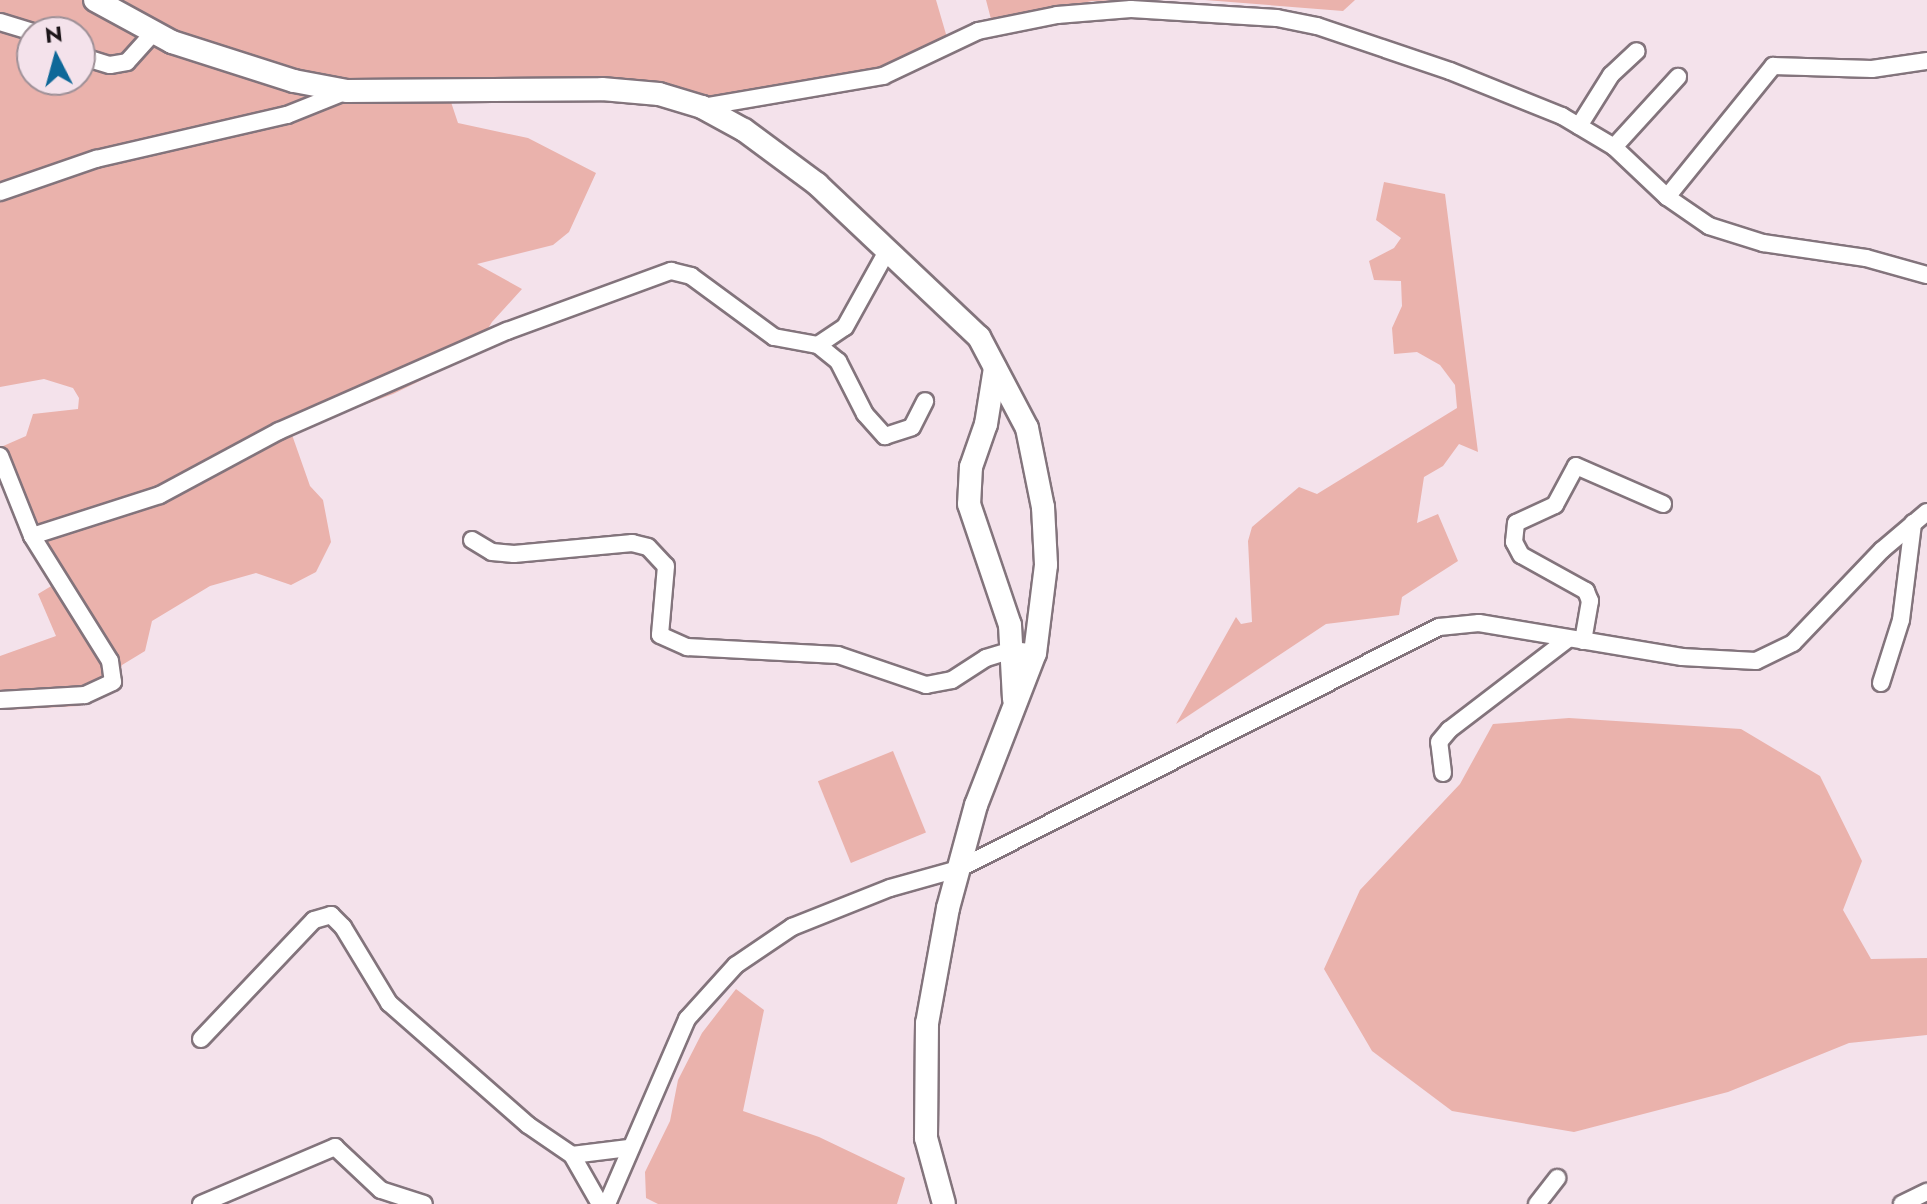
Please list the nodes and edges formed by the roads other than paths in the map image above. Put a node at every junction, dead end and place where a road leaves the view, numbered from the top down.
1 (95, 0) edge
2 (153, 33) junction
3 (1637, 51) dead end
4 (96, 61) edge
5 (1927, 61) edge
6 (1678, 77) dead end
7 (347, 91) junction
8 (702, 107) junction
9 (1579, 126) junction
10 (1614, 147) junction
11 (0, 192) edge
12 (1667, 197) junction
13 (886, 253) junction
14 (1927, 275) edge
15 (818, 345) junction
16 (995, 368) junction
17 (925, 401) dead end
18 (0, 456) edge
19 (1663, 504) dead end
20 (1927, 512) edge
21 (1913, 523) junction
22 (32, 536) junction
23 (472, 540) dead end
24 (1010, 625) junction
25 (1042, 626) junction
26 (1575, 640) junction
27 (1012, 650) junction
28 (1035, 653) junction
29 (1881, 683) dead end
30 (1014, 699) junction
31 (0, 700) edge
32 (1443, 773) dead end
33 (958, 869) junction
34 (201, 1039) dead end
35 (629, 1148) junction
36 (572, 1155) junction
37 (1557, 1178) dead end
38 (1927, 1192) edge
39 (201, 1204) edge
40 (424, 1204) edge
41 (606, 1204) edge
42 (944, 1204) edge
43 (1537, 1204) edge
44 (1902, 1204) edge

1 - 2 main road
2 - 4 street
2 - 7 main road
3 - 9 street
5 - 12 street
6 - 10 street
7 - 8 main road
7 - 11 street
8 - 9 street
8 - 13 main road
9 - 10 street
10 - 12 street
12 - 14 street
13 - 15 street
13 - 16 main road
15 - 17 street
15 - 22 street
16 - 24 main road
16 - 25 main road
18 - 22 street
19 - 26 street
20 - 21 street
21 - 26 street
21 - 29 street
22 - 31 street
23 - 27 street
24 - 25 main road
24 - 27 main road
25 - 28 main road
26 - 32 street
26 - 33 street
27 - 28 street
27 - 30 main road
28 - 30 main road
30 - 33 main road
33 - 35 street
33 - 42 main road
34 - 36 street
35 - 36 street
35 - 41 street
36 - 41 street
37 - 43 street
38 - 44 street
39 - 40 street

